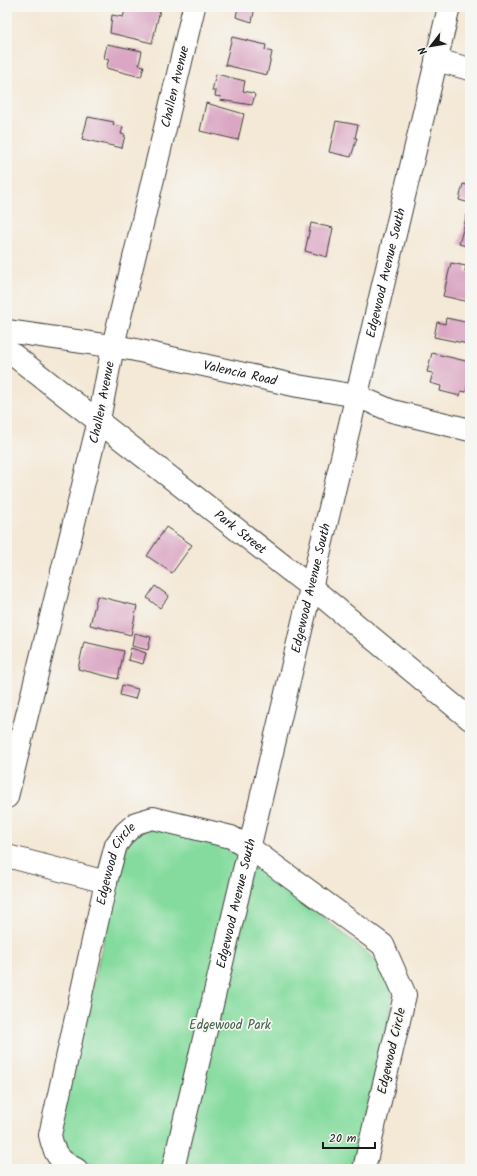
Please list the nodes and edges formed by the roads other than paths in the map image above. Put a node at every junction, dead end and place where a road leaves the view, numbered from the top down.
1 (194, 7) edge
2 (449, 7) edge
3 (436, 60) junction
4 (470, 69) edge
5 (7, 331) edge
6 (113, 346) junction
7 (7, 350) edge
8 (357, 396) junction
9 (99, 420) junction
10 (470, 430) edge
11 (312, 588) junction
12 (470, 719) edge
13 (7, 797) edge
14 (250, 848) junction
15 (7, 856) edge
16 (106, 882) junction
17 (76, 1169) edge
18 (173, 1169) edge
19 (364, 1169) edge

1 - 6 street, Challen Avenue
2 - 3 street, Edgewood Avenue South
3 - 4 street
3 - 8 street, Edgewood Avenue South
5 - 6 street, Valencia Road
6 - 8 street, Valencia Road
6 - 9 street, Challen Avenue
7 - 9 street, Park Street
8 - 10 street, Valencia Road
8 - 11 street, Edgewood Avenue South
9 - 11 street, Park Street
9 - 13 street, Challen Avenue
11 - 12 street, Park Street
11 - 14 street, Edgewood Avenue South
14 - 16 street, Edgewood Circle
14 - 18 street, Edgewood Avenue South
14 - 19 street, Edgewood Circle
15 - 16 street
16 - 17 street, Edgewood Circle

